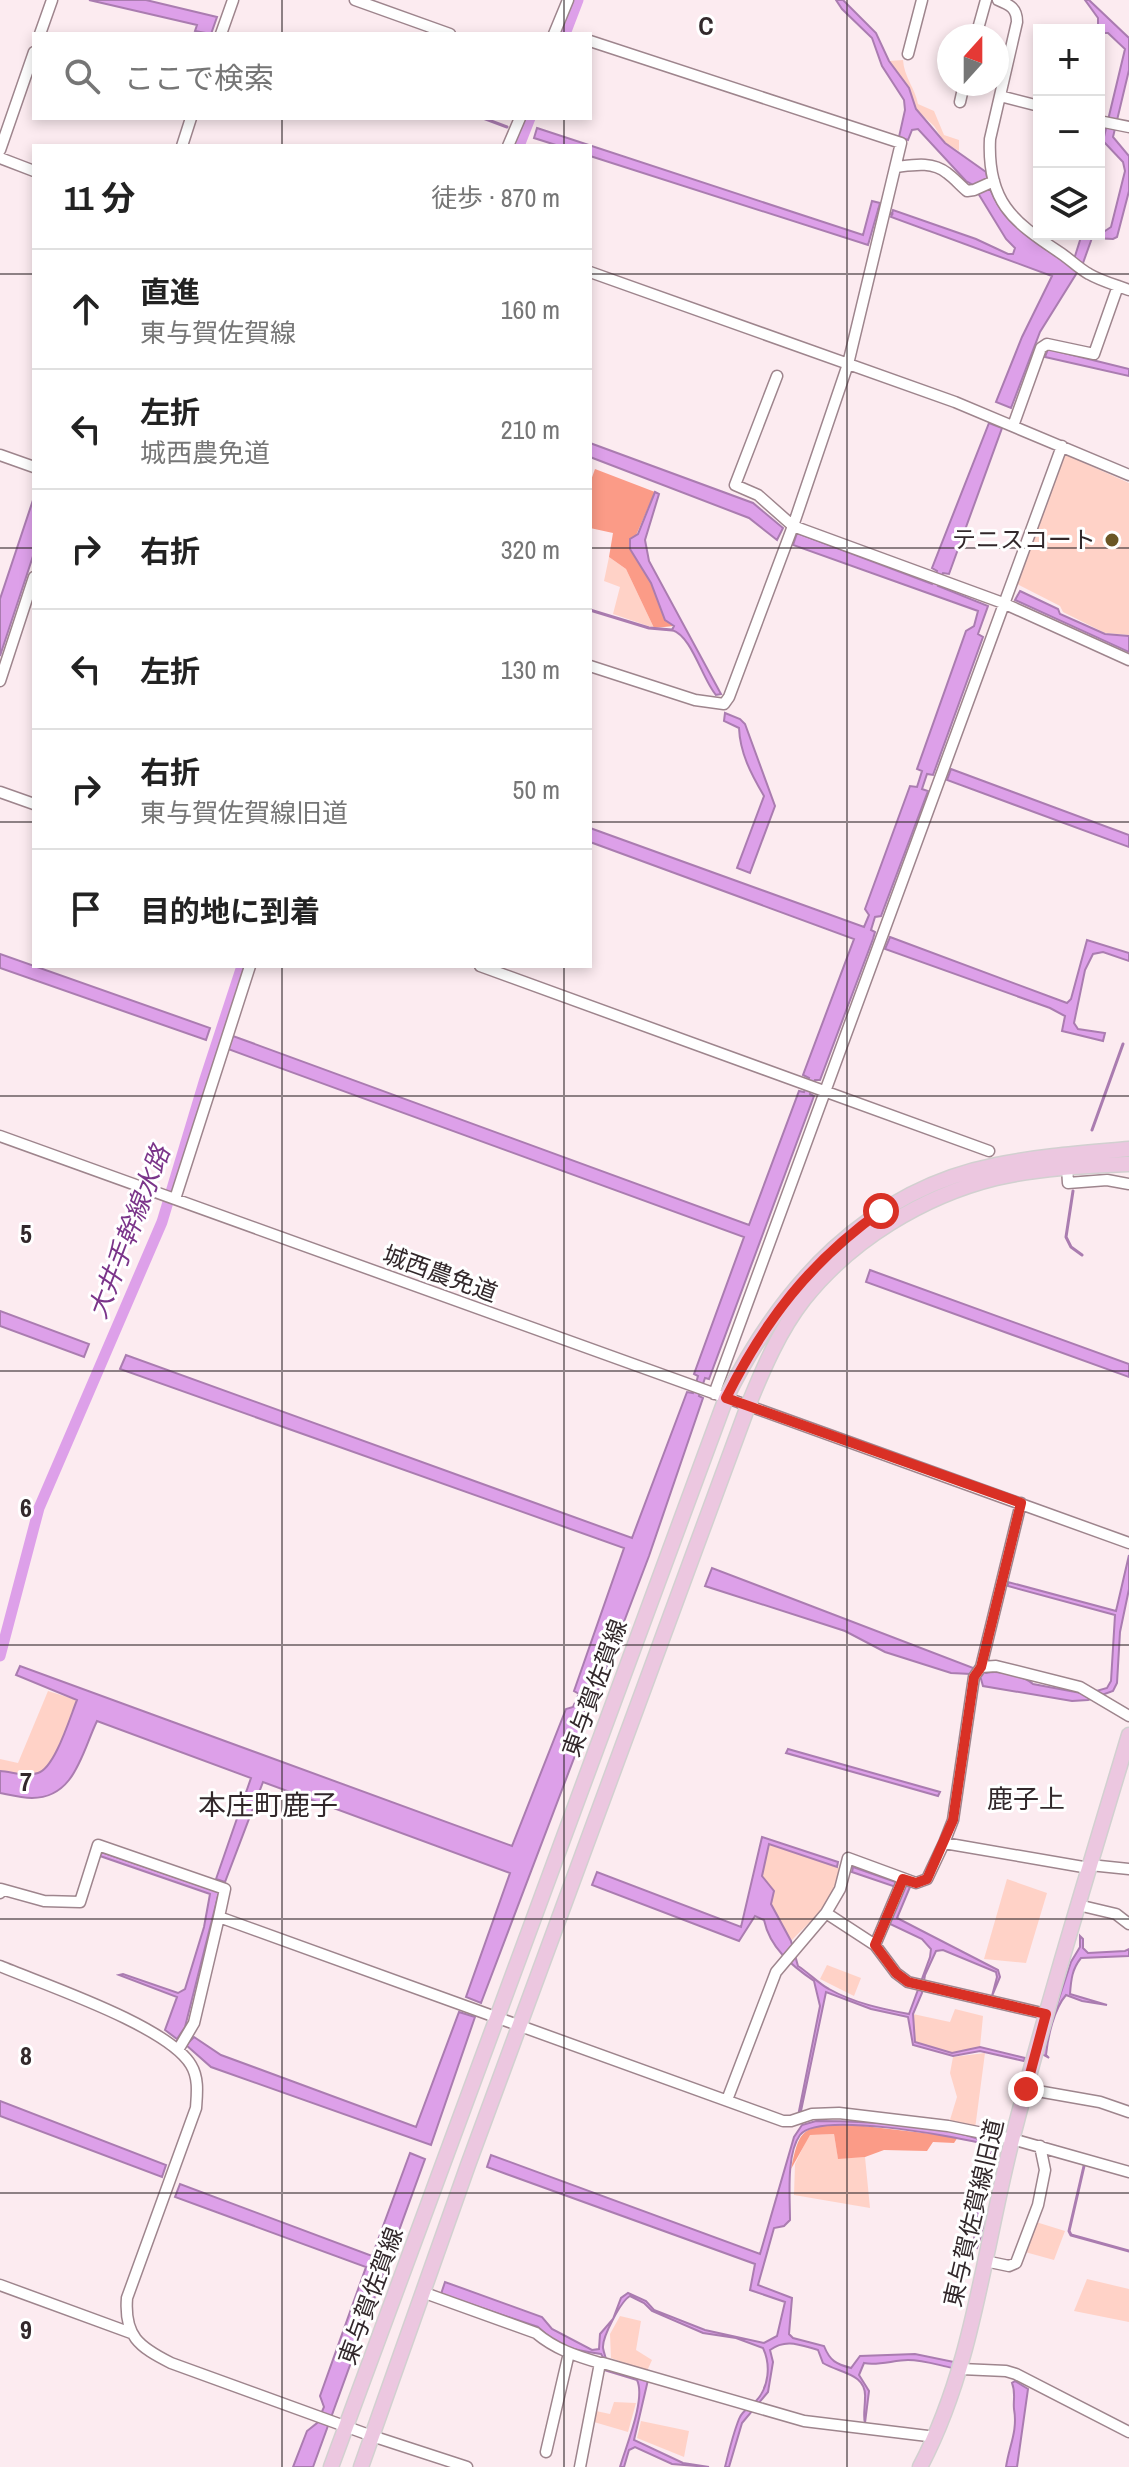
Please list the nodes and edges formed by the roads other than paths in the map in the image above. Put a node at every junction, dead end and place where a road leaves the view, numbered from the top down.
1 (52, 0) edge
2 (233, 0) edge
3 (355, 0) edge
4 (568, 0) edge
5 (922, 0) edge
6 (986, 0) edge
7 (998, 0) edge
8 (979, 24) edge
9 (41, 32) edge
10 (222, 32) edge
11 (444, 32) edge
12 (559, 32) edge
13 (592, 42) edge
14 (908, 54) dead end
15 (1009, 57) edge
16 (32, 58) edge
17 (961, 96) edge
18 (1000, 96) joint
19 (960, 102) dead end
20 (1033, 104) edge
21 (190, 120) edge
22 (519, 120) edge
23 (183, 144) edge
24 (509, 144) edge
25 (0, 150) edge
26 (0, 158) edge
27 (896, 167) junction
28 (32, 170) edge
29 (992, 182) junction
30 (1033, 232) edge
31 (1043, 240) edge
32 (592, 273) edge
33 (1123, 288) edge
34 (848, 364) junction
35 (777, 376) dead end
36 (1013, 426) junction
37 (1062, 446) junction
38 (0, 455) edge
39 (32, 466) edge
40 (1129, 475) edge
41 (793, 526) junction
42 (32, 583) edge
43 (1003, 603) junction
44 (1129, 660) edge
45 (592, 667) edge
46 (0, 681) edge
47 (0, 792) edge
48 (32, 803) edge
49 (249, 968) edge
50 (485, 968) edge
51 (815, 1088) junction
52 (0, 1136) edge
53 (1129, 1149) edge
54 (989, 1151) dead end
55 (1129, 1164) edge
56 (1067, 1167) junction
57 (1129, 1184) edge
58 (175, 1199) junction
59 (709, 1392) junction
60 (748, 1406) junction
61 (1021, 1503) junction
62 (1129, 1543) edge
63 (981, 1667) junction
64 (1129, 1716) edge
65 (1129, 1735) edge
66 (944, 1843) junction
67 (1090, 1867) junction
68 (1129, 1869) edge
69 (901, 1884) junction
70 (0, 1890) edge
71 (1078, 1905) junction
72 (826, 1913) junction
73 (219, 1917) junction
74 (1129, 1924) edge
75 (875, 1945) junction
76 (0, 1966) edge
77 (1046, 2014) junction
78 (496, 2018) junction
79 (520, 2026) junction
80 (180, 2046) junction
81 (1026, 2089) junction
82 (727, 2100) junction
83 (1129, 2112) edge
84 (1012, 2139) junction
85 (1040, 2146) junction
86 (1129, 2172) edge
87 (985, 2261) junction
88 (0, 2285) edge
89 (422, 2292) junction
90 (131, 2333) junction
91 (569, 2353) junction
92 (604, 2363) junction
93 (961, 2369) junction
94 (346, 2427) junction
95 (1129, 2432) edge
96 (372, 2436) junction
97 (936, 2437) junction
98 (546, 2452) dead end
99 (331, 2467) edge
100 (361, 2467) edge
101 (467, 2467) edge
102 (580, 2467) edge
103 (920, 2467) edge

1 - 9 street
2 - 10 street
3 - 11 street
4 - 12 street
5 - 14 street
6 - 8 street
7 - 15 street
13 - 27 street
16 - 25 street
17 - 19 street
18 - 20 street
18 - 29 street
21 - 23 street
22 - 24 street
26 - 28 street
27 - 29 street
27 - 34 street
29 - 30 street
31 - 33 street
32 - 34 street
33 - 36 street
34 - 36 street
34 - 41 street
35 - 41 street
36 - 37 street
37 - 40 street
37 - 43 street
38 - 39 street
41 - 43 street
41 - 45 street
42 - 46 street
43 - 44 street
43 - 51 street
47 - 48 street
49 - 58 street
50 - 51 street
51 - 54 street
51 - 59 street
52 - 58 street, 城西農免道
53 - 59 main road, 東与賀佐賀線
55 - 56 main road, 東与賀佐賀線
56 - 57 street
56 - 60 main road, 東与賀佐賀線
58 - 59 street, 城西農免道
59 - 60 street, 城西農免道
59 - 78 main road, 東与賀佐賀線
60 - 61 street, 城西農免道
60 - 79 main road, 東与賀佐賀線
61 - 62 street, 城西農免道
61 - 63 street
63 - 64 street
63 - 66 street
65 - 67 main road, 東与賀佐賀線旧道
66 - 67 street
66 - 69 street
67 - 68 street
67 - 71 main road, 東与賀佐賀線旧道
69 - 72 street
69 - 75 street
70 - 73 street
71 - 74 street
71 - 77 main road, 東与賀佐賀線旧道
72 - 75 street
72 - 82 street
73 - 78 street
73 - 80 street
75 - 77 street
76 - 80 street
77 - 81 main road, 東与賀佐賀線旧道
78 - 79 street
78 - 94 main road, 東与賀佐賀線
79 - 82 street
79 - 89 main road, 東与賀佐賀線
80 - 90 street
81 - 83 street
81 - 84 main road, 東与賀佐賀線旧道
82 - 84 street
84 - 85 street
84 - 87 main road, 東与賀佐賀線旧道
85 - 86 street
85 - 87 street
87 - 93 main road, 東与賀佐賀線旧道
88 - 90 street
89 - 91 street
89 - 96 main road, 東与賀佐賀線
90 - 94 street
91 - 92 street
91 - 98 street
92 - 97 street
92 - 102 street
93 - 95 street
93 - 97 main road, 東与賀佐賀線旧道
94 - 96 street
94 - 99 main road, 東与賀佐賀線
96 - 100 main road, 東与賀佐賀線
96 - 101 street
97 - 103 main road, 東与賀佐賀線旧道

